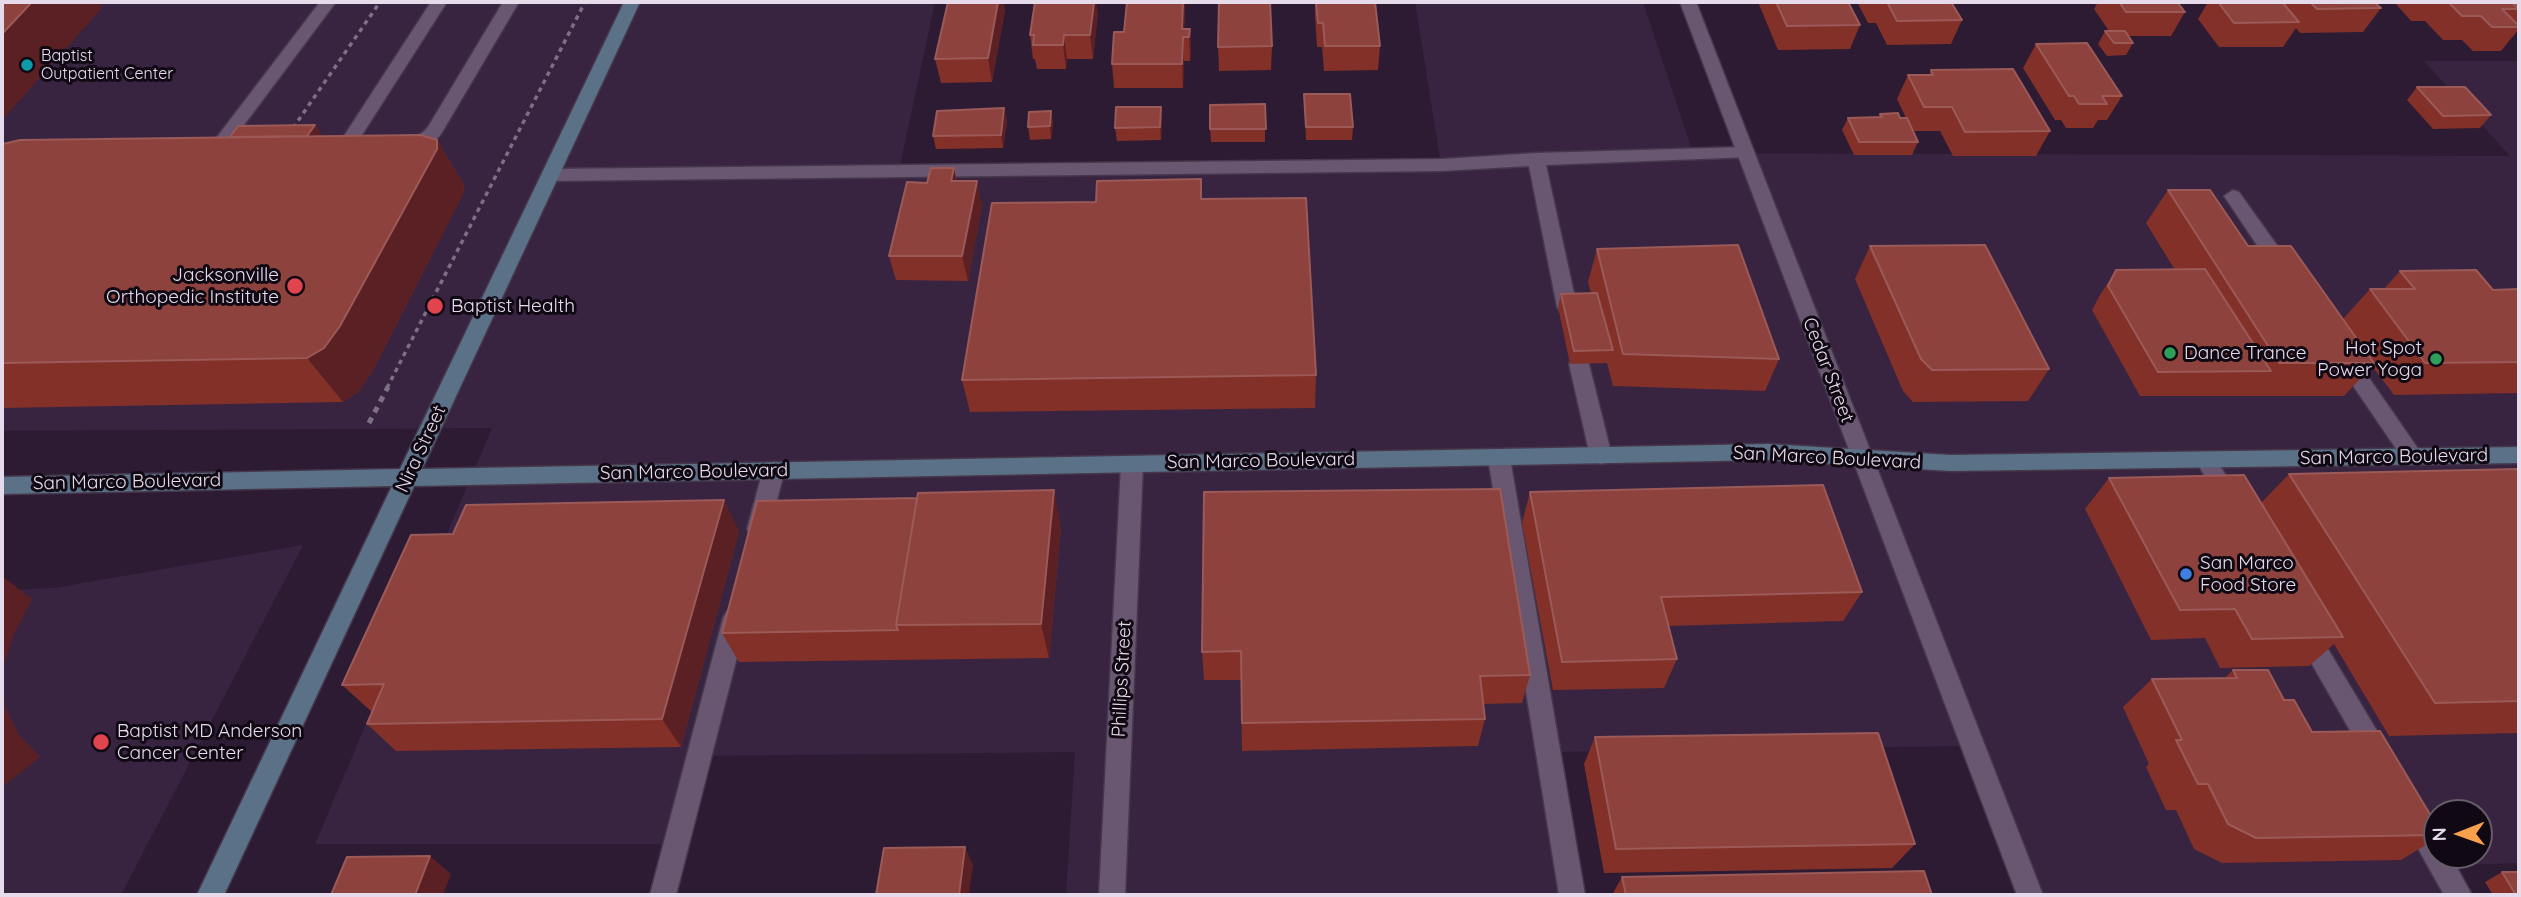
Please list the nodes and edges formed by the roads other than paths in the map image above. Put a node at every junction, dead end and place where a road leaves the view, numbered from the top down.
1 (328, 2) edge
2 (439, 2) edge
3 (511, 2) edge
4 (632, 2) edge
5 (1688, 2) edge
6 (1745, 153) junction
7 (387, 156) edge
8 (272, 159) edge
9 (362, 159) edge
10 (1536, 159) junction
11 (550, 175) junction
12 (2233, 196) dead end
13 (2291, 282) edge
14 (1567, 307) edge
15 (2336, 346) edge
16 (1579, 364) edge
17 (2519, 455) edge
18 (1601, 456) junction
19 (2412, 456) junction
20 (1861, 457) junction
21 (1499, 458) junction
22 (2206, 460) junction
23 (1132, 464) junction
24 (774, 470) junction
25 (408, 477) junction
26 (2, 485) edge
27 (2243, 523) edge
28 (753, 549) edge
29 (743, 589) edge
30 (2297, 616) edge
31 (2391, 779) edge
32 (2405, 802) edge
33 (210, 895) edge
34 (663, 895) edge
35 (1112, 895) edge
36 (1572, 895) edge
37 (2030, 895) edge
38 (2459, 895) edge

1 - 8 street
2 - 9 street
3 - 7 street
4 - 11 main road, Nira Street
5 - 6 street, Cedar Street
6 - 10 street
6 - 20 street, Cedar Street
10 - 11 street
10 - 14 street
11 - 25 main road, Nira Street
12 - 13 street
15 - 19 street
16 - 18 street
17 - 19 main road, San Marco Boulevard
18 - 20 main road, San Marco Boulevard
18 - 21 main road, San Marco Boulevard
19 - 22 main road, San Marco Boulevard
20 - 22 main road, San Marco Boulevard
20 - 37 street, Cedar Street
21 - 23 main road, San Marco Boulevard
21 - 36 street
22 - 27 street
23 - 24 main road, San Marco Boulevard
23 - 35 street, Phillips Street
24 - 25 main road, San Marco Boulevard
24 - 28 street
25 - 26 main road, San Marco Boulevard
25 - 33 main road, Nira Street
29 - 34 street
30 - 31 street
32 - 38 street

